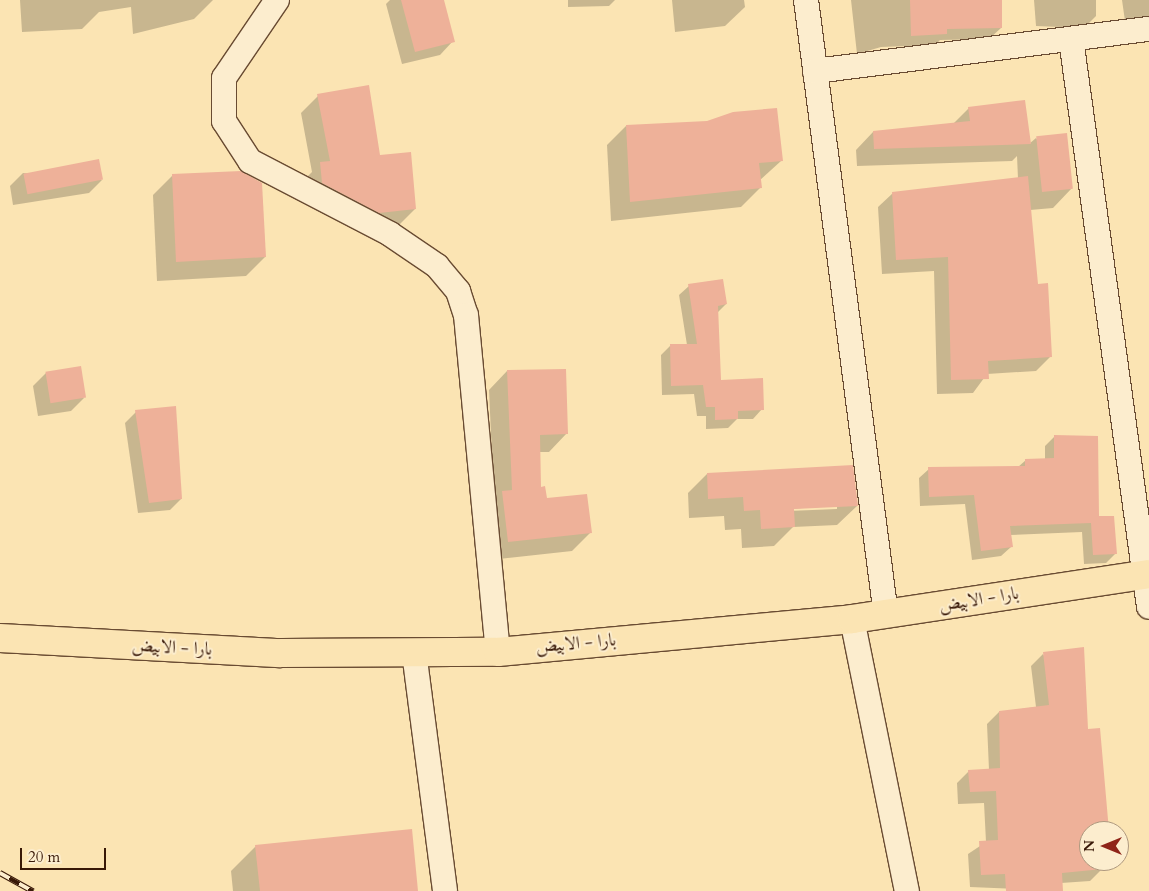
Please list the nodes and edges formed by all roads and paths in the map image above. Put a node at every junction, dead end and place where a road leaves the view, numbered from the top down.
1 (277, 0) edge
2 (806, 0) edge
3 (1149, 29) edge
4 (1071, 39) junction
5 (815, 71) junction
6 (1147, 574) edge
7 (1149, 607) edge
8 (886, 614) junction
9 (852, 619) junction
10 (0, 638) edge
11 (414, 652) junction
12 (498, 652) junction
13 (445, 891) edge
14 (907, 891) edge

1 - 12 street
2 - 5 street
3 - 4 street
4 - 5 street
4 - 6 street
5 - 8 street
6 - 7 street
6 - 8 main road, بارا - الابيض
8 - 9 main road, بارا - الابيض
9 - 12 main road, بارا - الابيض
9 - 14 street
10 - 11 main road, بارا - الابيض
11 - 12 main road, بارا - الابيض
11 - 13 street

